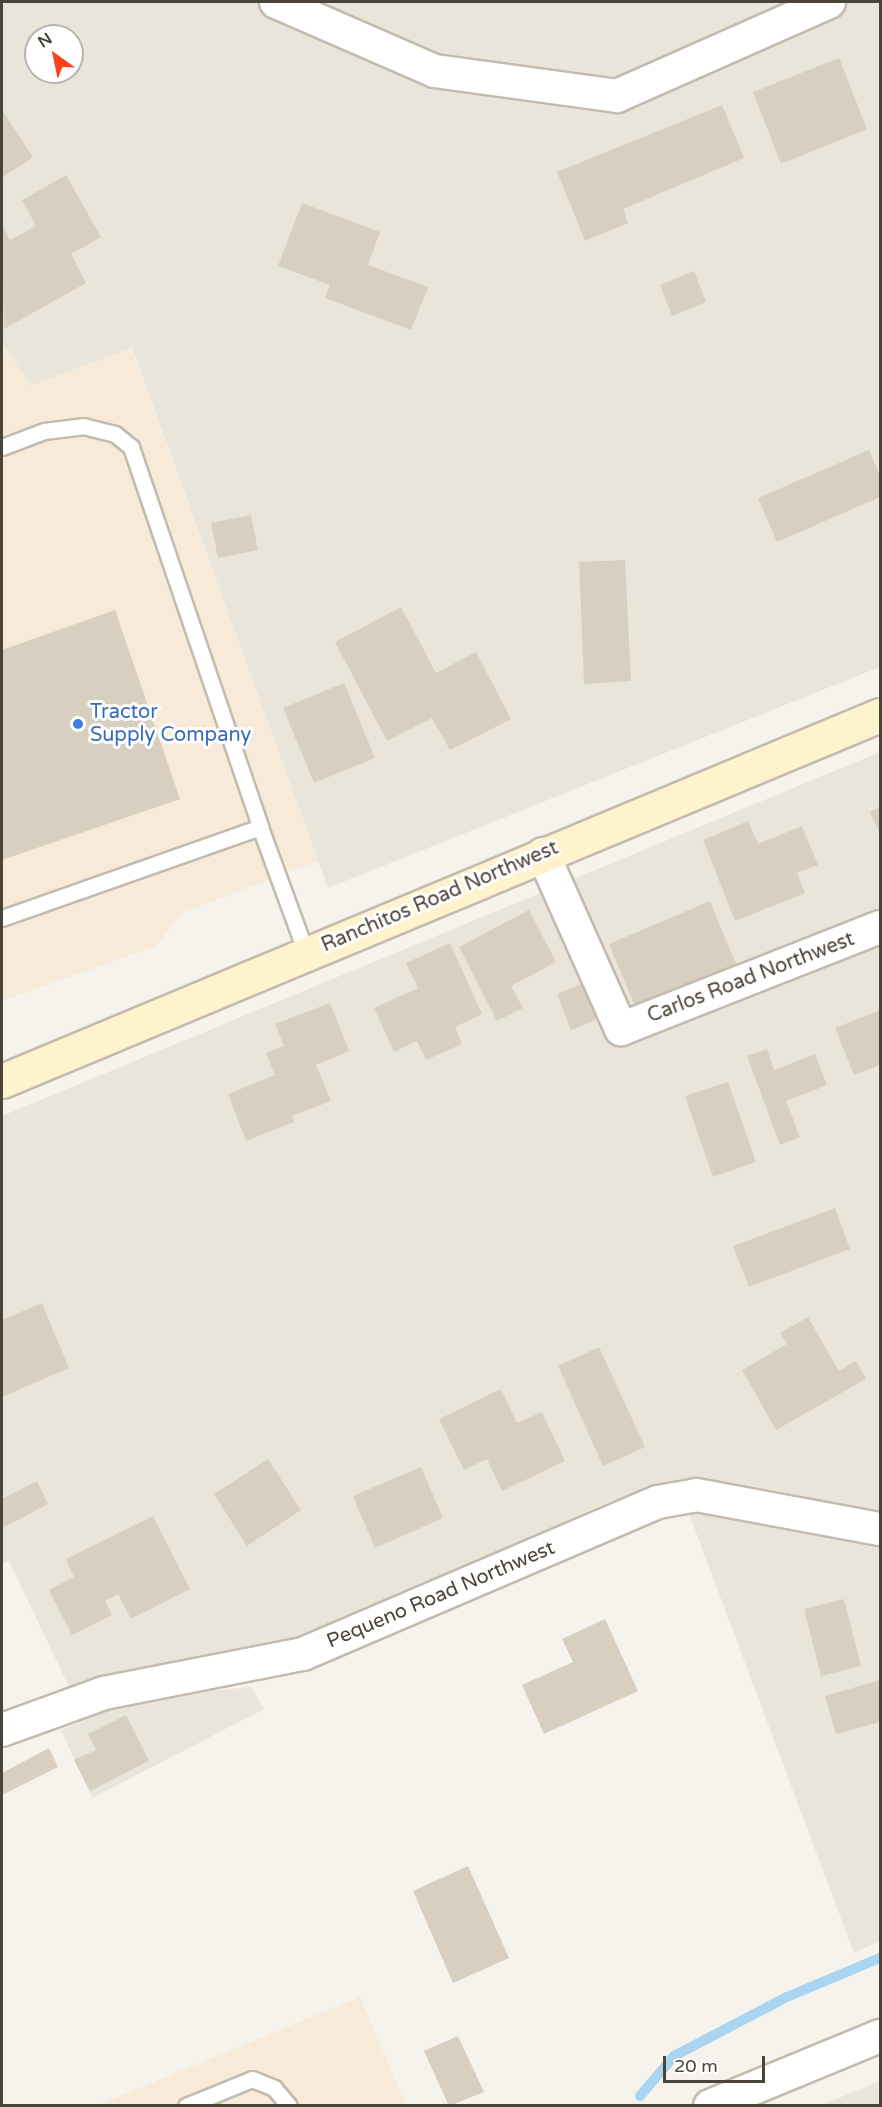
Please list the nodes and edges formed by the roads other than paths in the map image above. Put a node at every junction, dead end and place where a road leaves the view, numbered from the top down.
1 (276, 2) edge
2 (829, 2) edge
3 (2, 447) edge
4 (880, 715) edge
5 (260, 827) junction
6 (543, 854) junction
7 (2, 918) edge
8 (880, 927) edge
9 (306, 953) junction
10 (2, 1082) edge
11 (880, 1529) edge
12 (2, 1730) edge
13 (880, 2036) edge
14 (186, 2106) edge
15 (289, 2106) edge
16 (711, 2106) edge

1 - 2 street
3 - 5 lane
4 - 6 street, Ranchitos Road Northwest
5 - 7 lane
5 - 9 lane
6 - 8 street, Carlos Road Northwest
6 - 9 street, Ranchitos Road Northwest
9 - 10 street, Ranchitos Road Northwest
11 - 12 street, Pequeno Road Northwest
13 - 16 street
14 - 15 lane

